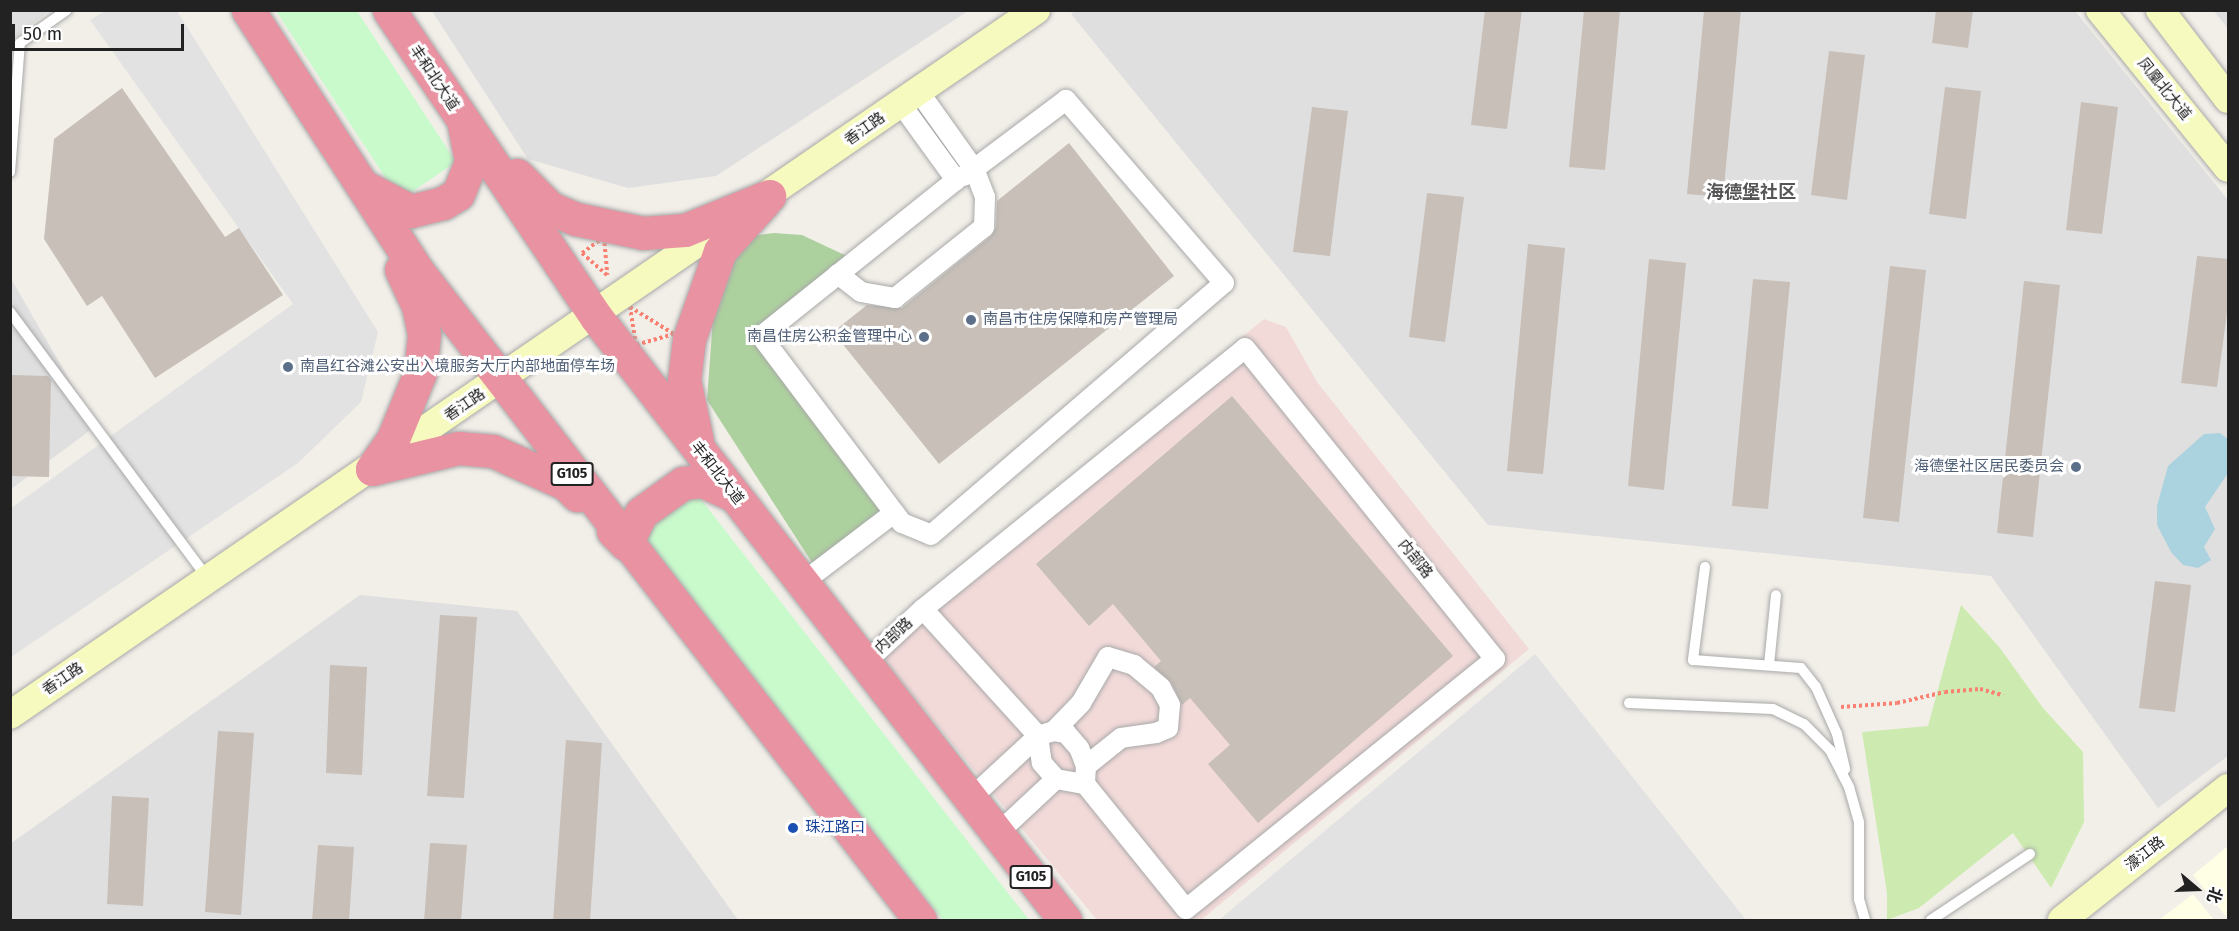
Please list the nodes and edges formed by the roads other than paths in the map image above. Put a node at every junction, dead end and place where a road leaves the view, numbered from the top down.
1 (67, 10) edge
2 (248, 10) edge
3 (388, 10) edge
4 (1036, 10) edge
5 (2100, 10) edge
6 (2160, 10) edge
7 (910, 98) junction
8 (2229, 99) edge
9 (463, 120) junction
10 (2229, 168) edge
11 (974, 169) junction
12 (10, 172) edge
13 (956, 180) junction
14 (361, 184) junction
15 (769, 196) junction
16 (838, 274) junction
17 (10, 312) edge
18 (596, 316) junction
19 (500, 382) junction
20 (699, 449) junction
21 (372, 469) junction
22 (735, 496) junction
23 (898, 518) junction
24 (626, 544) junction
25 (1705, 567) dead end
26 (209, 580) junction
27 (806, 588) junction
28 (1776, 595) dead end
29 (922, 609) junction
30 (865, 663) junction
31 (1769, 666) junction
32 (1629, 703) dead end
33 (10, 715) edge
34 (1046, 734) junction
35 (1086, 775) junction
36 (1056, 779) junction
37 (1849, 787) junction
38 (2229, 788) edge
39 (970, 799) junction
40 (997, 834) junction
41 (2030, 854) dead end
42 (920, 921) edge
43 (1065, 921) edge
44 (1865, 921) edge
45 (1931, 921) edge
46 (2062, 921) edge

1 - 12 lane
2 - 14 highway, G105
3 - 9 highway, 丰和北大道 / G105
4 - 7 main road, 香江路
5 - 10 main road, 凤凰北大道
6 - 8 main road
7 - 11 street
7 - 13 street
7 - 15 main road, 香江路
9 - 14 highway
9 - 15 highway
9 - 18 highway, 丰和北大道 / G105
11 - 13 street
11 - 16 street
11 - 23 street
13 - 16 street
14 - 19 highway, G105
14 - 21 highway
15 - 18 main road, 香江路
15 - 20 highway
16 - 23 street
17 - 26 lane
18 - 19 main road, 香江路
18 - 20 highway, 丰和北大道 / G105
19 - 21 main road, 香江路
19 - 24 highway, G105
20 - 22 highway, 丰和北大道 / G105
21 - 24 highway
21 - 26 main road, 香江路
22 - 24 highway
22 - 27 highway, 丰和北大道 / G105
23 - 27 street
24 - 42 highway, G105
25 - 31 lane
26 - 33 main road, 香江路
27 - 30 highway, 丰和北大道 / G105
28 - 31 lane
29 - 30 street, 内部路
29 - 34 street, 内部路
29 - 35 street, 内部路
30 - 39 highway, 丰和北大道 / G105
31 - 37 lane
32 - 37 lane
34 - 35 street, 内部路
34 - 35 street
34 - 36 street
34 - 39 street
35 - 36 street
36 - 40 street
37 - 44 lane
38 - 46 main road, 濠江路
39 - 40 highway, 丰和北大道 / G105
40 - 43 highway, 丰和北大道 / G105
41 - 45 lane

